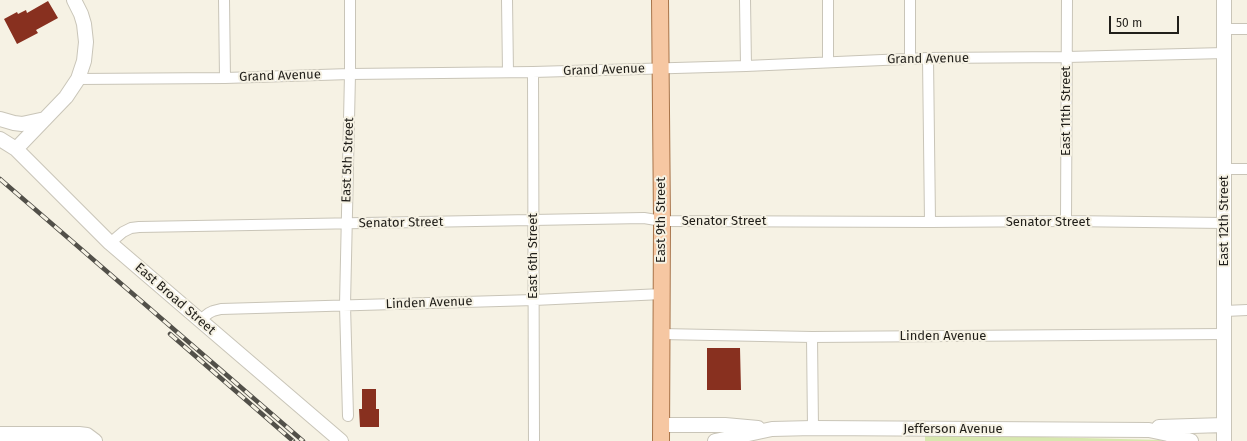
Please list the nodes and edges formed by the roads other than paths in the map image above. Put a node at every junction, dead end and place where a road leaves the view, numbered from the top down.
1 (74, 0) edge
2 (224, 0) edge
3 (350, 0) edge
4 (507, 0) edge
5 (660, 0) edge
6 (745, 0) edge
7 (828, 0) edge
8 (910, 0) edge
9 (1067, 0) edge
10 (1224, 0) edge
11 (1224, 29) junction
12 (1247, 29) edge
13 (1224, 53) junction
14 (1067, 57) junction
15 (928, 58) junction
16 (910, 59) junction
17 (828, 62) junction
18 (746, 66) junction
19 (660, 68) junction
20 (508, 72) junction
21 (533, 72) junction
22 (350, 74) junction
23 (225, 78) junction
24 (78, 79) junction
25 (0, 119) edge
26 (45, 119) junction
27 (0, 125) edge
28 (0, 139) edge
29 (16, 149) junction
30 (1224, 169) junction
31 (1247, 169) edge
32 (533, 220) junction
33 (662, 221) junction
34 (1066, 221) junction
35 (930, 222) junction
36 (1224, 223) junction
37 (346, 224) junction
38 (110, 243) junction
39 (662, 294) junction
40 (534, 300) junction
41 (345, 305) junction
42 (1247, 310) edge
43 (1225, 311) junction
44 (200, 320) junction
45 (661, 334) junction
46 (1225, 334) junction
47 (812, 337) junction
48 (348, 416) dead end
49 (661, 425) junction
50 (1224, 425) junction
51 (812, 428) junction
52 (772, 429) junction
53 (1139, 430) junction
54 (0, 434) edge
55 (95, 440) edge
56 (341, 441) edge
57 (534, 441) edge
58 (661, 441) edge
59 (715, 441) edge
60 (1191, 441) edge
61 (1224, 441) edge

1 - 24 street
2 - 23 street
3 - 22 street, East 5th Street
4 - 20 street
5 - 19 main road, East 9th Street
6 - 18 street
7 - 17 street
8 - 16 street
9 - 14 street, East 11th Street
10 - 11 street, East 12th Street
11 - 12 street
11 - 13 street, East 12th Street
13 - 14 street, Grand Avenue
13 - 30 street, East 12th Street
14 - 15 street, Grand Avenue
14 - 34 street, East 11th Street
15 - 16 street, Grand Avenue
15 - 35 street
16 - 17 street, Grand Avenue
17 - 18 street, Grand Avenue
18 - 19 street, Grand Avenue
19 - 21 street, Grand Avenue
19 - 33 main road, East 9th Street
20 - 21 street, Grand Avenue
20 - 22 street, Grand Avenue
21 - 32 street, East 6th Street
22 - 23 street, Grand Avenue
22 - 37 street, East 5th Street
23 - 24 street, Grand Avenue
24 - 26 street
25 - 26 street
26 - 29 street
27 - 29 street, East Broad Street
28 - 29 street, East Broad Street
29 - 38 street, East Broad Street
30 - 31 street
30 - 36 street, East 12th Street
32 - 33 street, Senator Street
32 - 37 street, Senator Street
32 - 40 street, East 6th Street
33 - 35 street, Senator Street
33 - 39 main road, East 9th Street
34 - 35 street, Senator Street
34 - 36 street, Senator Street
36 - 43 street, East 12th Street
37 - 38 street, Senator Street
37 - 41 street, East 5th Street
38 - 44 street, East Broad Street
39 - 40 street, Linden Avenue
39 - 45 main road, East 9th Street
40 - 41 street, Linden Avenue
40 - 57 street, East 6th Street
41 - 44 street, Linden Avenue
41 - 48 street, East 5th Street
42 - 43 street
43 - 46 street, East 12th Street
44 - 56 street, East Broad Street
45 - 47 street, Linden Avenue
45 - 49 main road, East 9th Street
46 - 47 street, Linden Avenue
46 - 50 street, East 12th Street
47 - 51 street
49 - 52 street
49 - 58 main road, East 9th Street
50 - 53 street
50 - 61 street, East 12th Street
51 - 52 street, Jefferson Avenue
51 - 53 street, Jefferson Avenue
52 - 59 street, Jefferson Avenue
53 - 60 street, Jefferson Avenue
54 - 55 street

